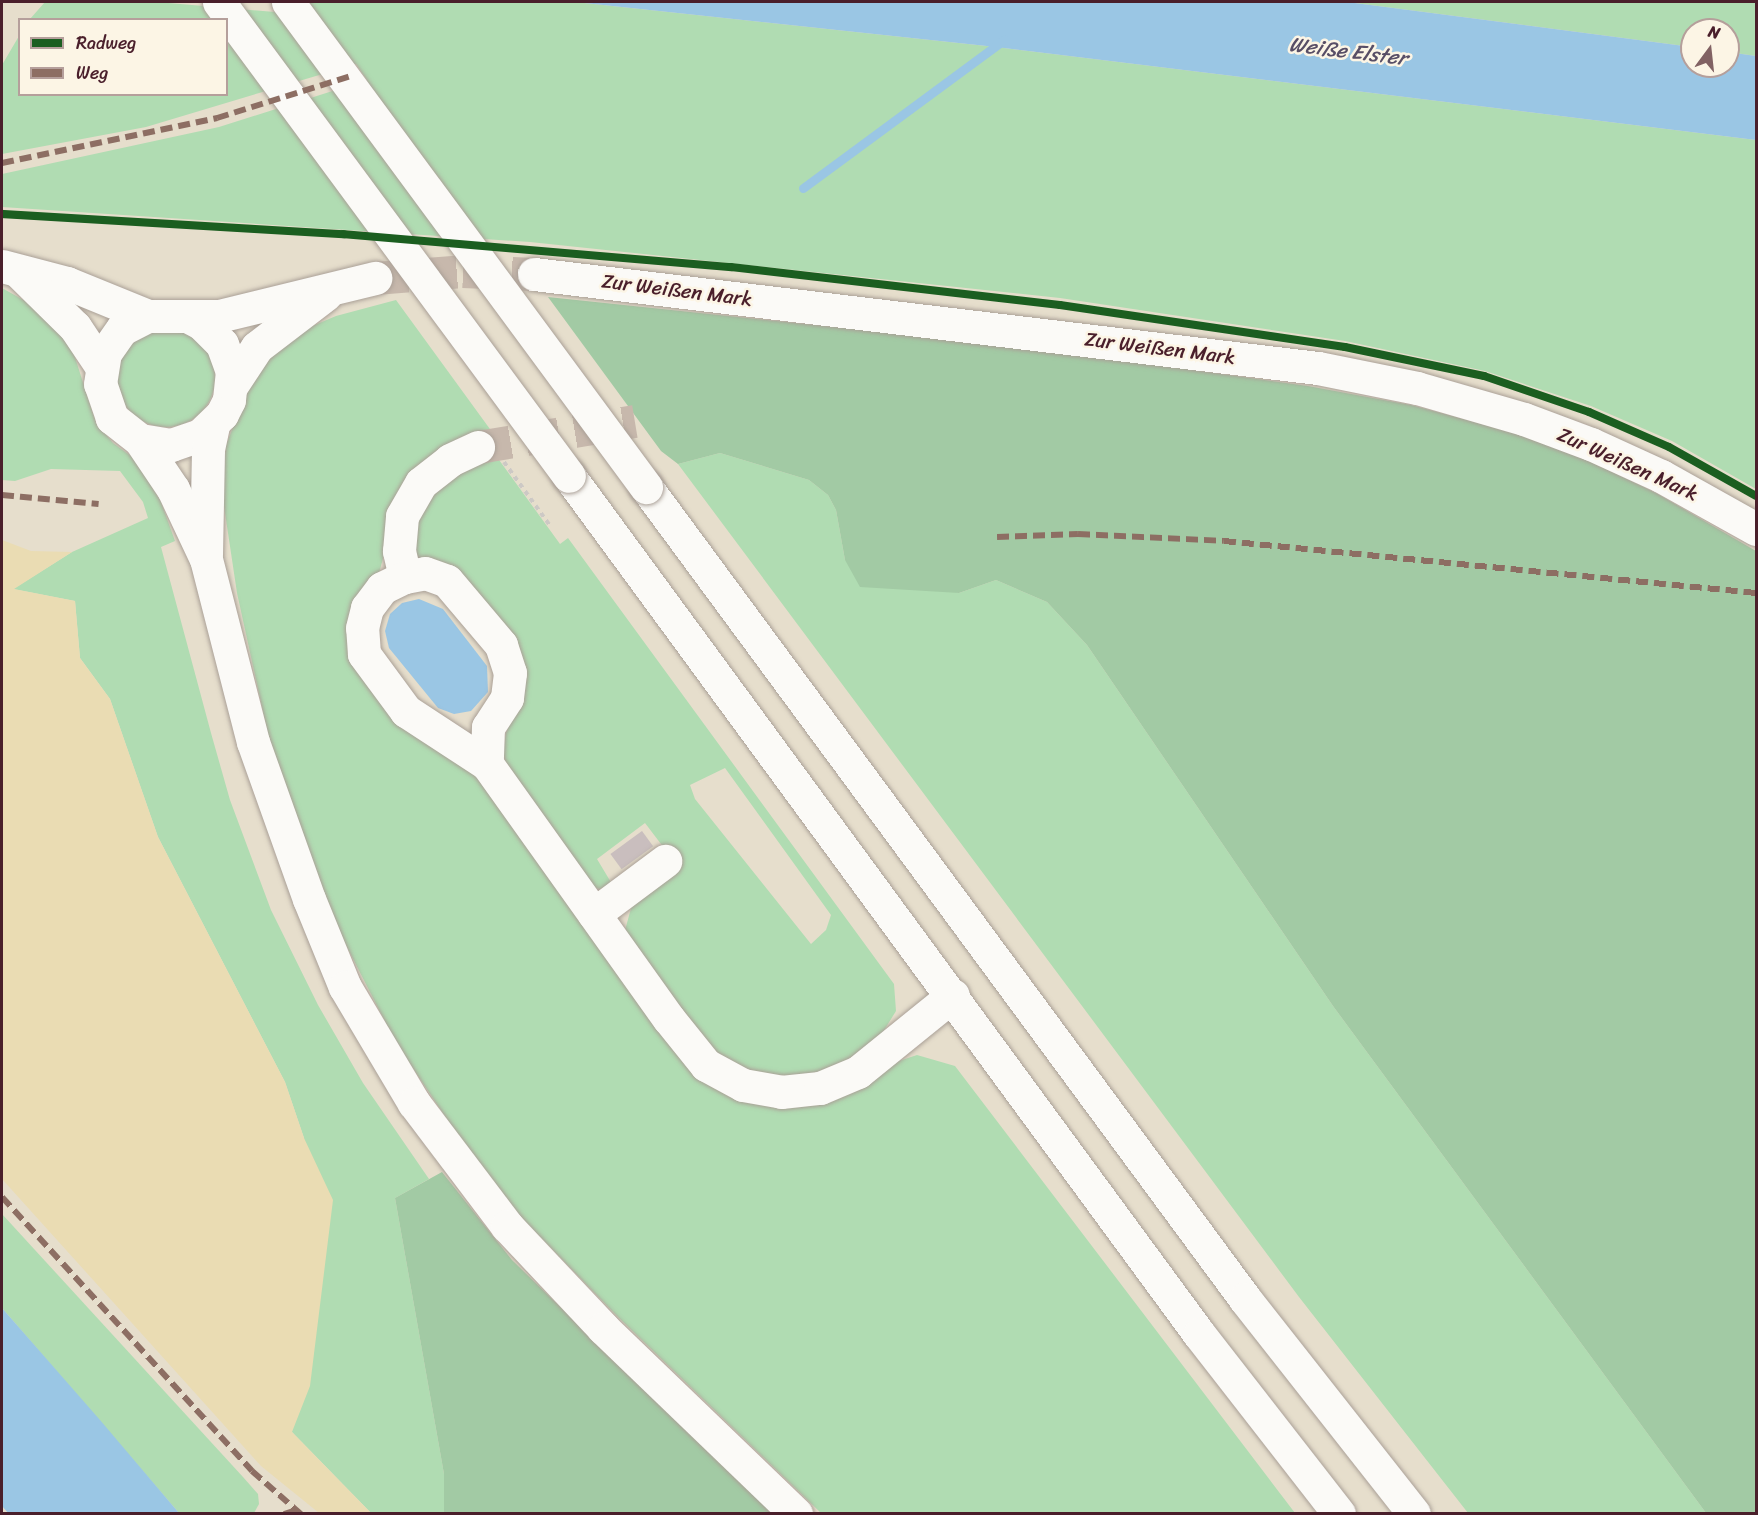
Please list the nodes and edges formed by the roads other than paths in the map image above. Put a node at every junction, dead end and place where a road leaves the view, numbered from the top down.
1 (219, 2) edge
2 (288, 2) edge
3 (10, 269) edge
4 (534, 274) tunnel mouth
5 (375, 278) tunnel mouth
6 (333, 289) junction
7 (148, 316) junction
8 (189, 317) junction
9 (101, 366) junction
10 (232, 385) junction
11 (213, 425) junction
12 (140, 440) junction
13 (478, 447) tunnel mouth
14 (1756, 529) edge
15 (206, 559) junction
16 (405, 577) junction
17 (487, 764) junction
18 (664, 861) dead end
19 (594, 914) junction
20 (953, 995) junction
21 (796, 1514) edge
22 (1339, 1514) edge
23 (1414, 1514) edge

1 - 20 main road, bridge
2 - 23 main road, bridge
3 - 7 main road
3 - 9 main road
4 - 14 main road, Zur Weißen Mark
5 - 6 main road
6 - 8 main road
6 - 10 main road
7 - 8 main road
7 - 9 main road
8 - 10 main road
9 - 12 main road
10 - 11 main road
11 - 12 main road
11 - 15 main road
12 - 15 main road
13 - 16 main road
15 - 21 main road
16 - 17 main road
16 - 17 main road
17 - 19 main road
18 - 19 main road
19 - 20 main road
20 - 22 main road

